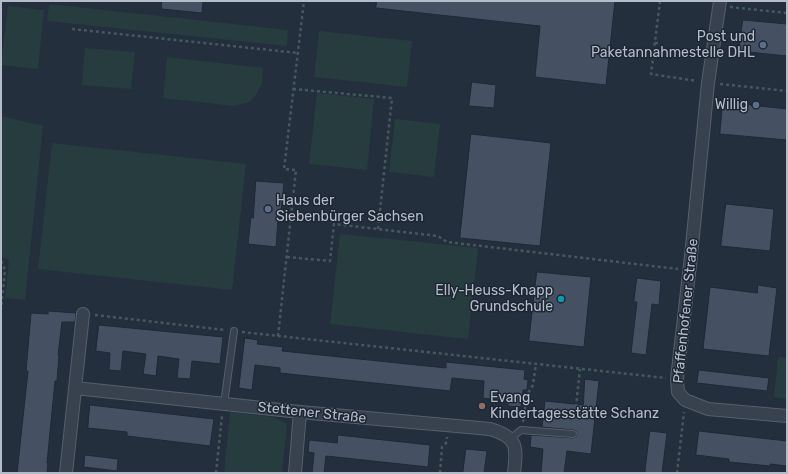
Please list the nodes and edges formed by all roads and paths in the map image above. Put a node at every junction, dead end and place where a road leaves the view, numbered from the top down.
1 (304, 1) edge
2 (660, 1) edge
3 (719, 3) edge
4 (787, 13) edge
5 (72, 30) dead end
6 (655, 43) junction
7 (661, 43) dead end
8 (298, 53) junction
9 (708, 83) junction
10 (293, 89) junction
11 (787, 91) edge
12 (378, 229) junction
13 (287, 257) junction
14 (1, 261) edge
15 (689, 270) junction
16 (1, 310) edge
17 (83, 314) joint
18 (234, 331) junction
19 (278, 336) junction
20 (536, 363) junction
21 (580, 369) junction
22 (676, 379) junction
23 (75, 388) junction
24 (685, 400) junction
25 (224, 404) junction
26 (300, 412) junction
27 (787, 416) edge
28 (449, 426) junction
29 (521, 430) junction
30 (573, 434) joint
31 (510, 439) junction
32 (66, 473) edge
33 (216, 473) edge
34 (295, 473) edge
35 (440, 473) edge
36 (515, 473) edge
37 (677, 473) edge

1 - 8 path
2 - 6 path
3 - 4 path
3 - 9 street, Pfaffenhofener Straße
5 - 8 path
6 - 7 path
6 - 9 path
8 - 10 path
9 - 11 path
9 - 15 street, Pfaffenhofener Straße
10 - 12 path
10 - 13 path
12 - 13 path
12 - 15 path
13 - 19 path
14 - 16 path
15 - 22 street, Pfaffenhofener Straße
17 - 18 path
17 - 23 street
18 - 19 path
18 - 25 lane
19 - 20 path
20 - 21 path
20 - 29 path
21 - 22 path
21 - 30 path
22 - 24 street, Pfaffenhofener Straße
23 - 25 street, Stettener Straße
23 - 32 street
24 - 27 street, Pfaffenhofener Straße
24 - 37 path
25 - 26 street, Stettener Straße
25 - 33 path
26 - 28 street, Stettener Straße
26 - 34 street
28 - 31 street, Stettener Straße
28 - 35 path
29 - 30 lane
29 - 31 lane
31 - 36 street

